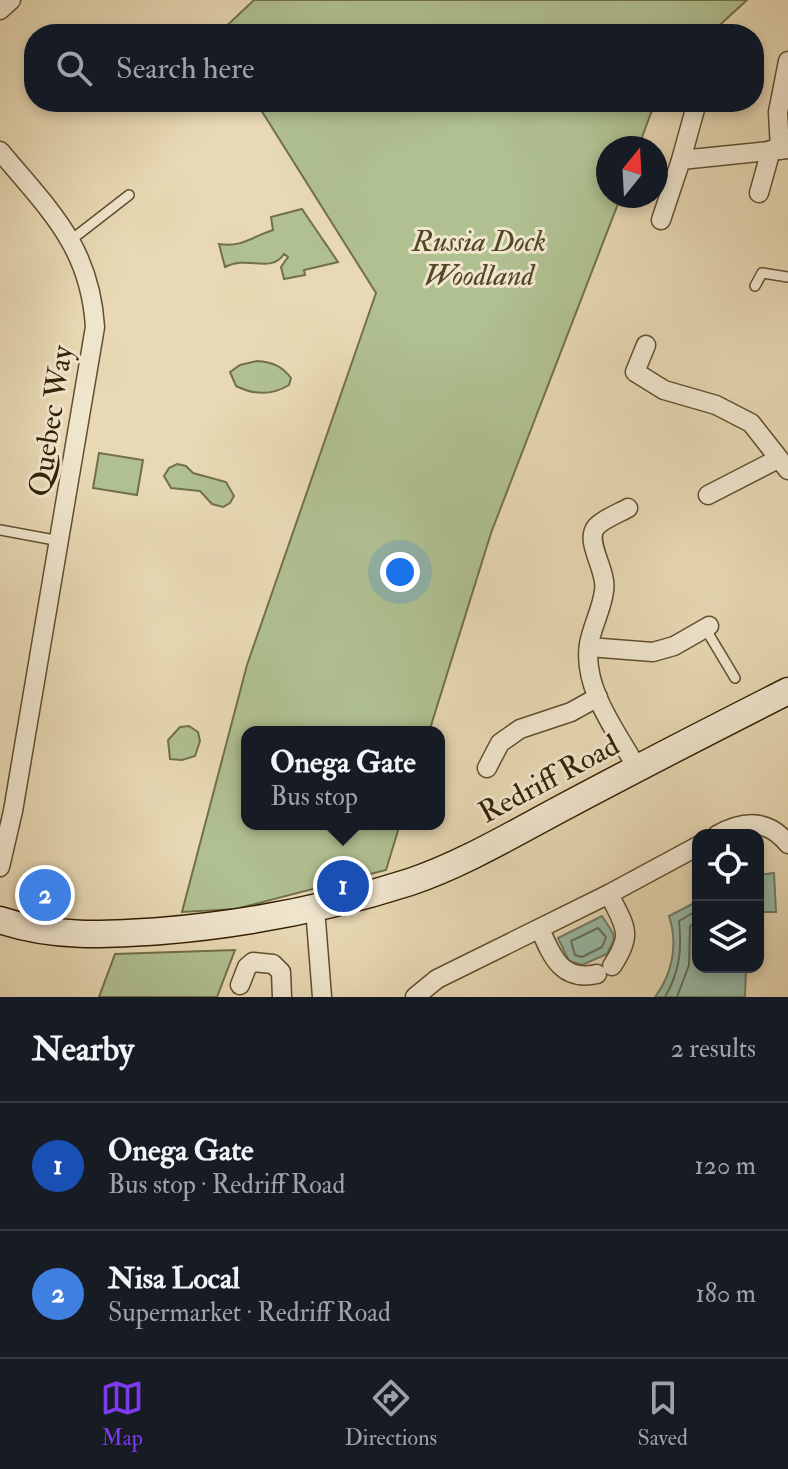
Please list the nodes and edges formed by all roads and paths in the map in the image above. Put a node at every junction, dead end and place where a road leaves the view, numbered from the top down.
1 (11, 0) edge
2 (0, 10) edge
3 (788, 61) edge
4 (694, 112) edge
5 (780, 150) edge
6 (0, 151) edge
7 (681, 160) junction
8 (759, 193) dead end
9 (129, 195) dead end
10 (661, 220) dead end
11 (71, 240) junction
12 (788, 277) edge
13 (755, 286) dead end
14 (646, 345) dead end
15 (783, 464) edge
16 (708, 495) dead end
17 (628, 508) dead end
18 (0, 530) edge
19 (60, 541) junction
20 (707, 627) joint
21 (589, 647) junction
22 (735, 678) dead end
23 (788, 691) edge
24 (598, 697) junction
25 (487, 768) dead end
26 (637, 768) junction
27 (728, 829) edge
28 (788, 844) edge
29 (692, 849) edge
30 (0, 867) edge
31 (609, 894) junction
32 (315, 908) junction
33 (0, 920) edge
34 (540, 929) junction
35 (240, 985) dead end
36 (282, 997) edge
37 (322, 997) edge
38 (415, 997) edge

1 - 2 street
3 - 5 street
4 - 7 street
5 - 7 street
5 - 8 street
6 - 11 street, Quebec Way
7 - 10 street
9 - 11 lane
11 - 19 street, Quebec Way
12 - 13 lane
14 - 15 street
15 - 16 street
17 - 21 street
18 - 19 lane
19 - 30 street, Quebec Way
20 - 21 street
20 - 22 lane
21 - 24 street
23 - 26 main road, Redriff Road
24 - 25 street
24 - 26 street
26 - 32 main road, Redriff Road
27 - 28 street
29 - 31 street
31 - 34 street
31 - 34 street
32 - 33 main road, Redriff Road
32 - 37 street
34 - 38 street
35 - 36 street

